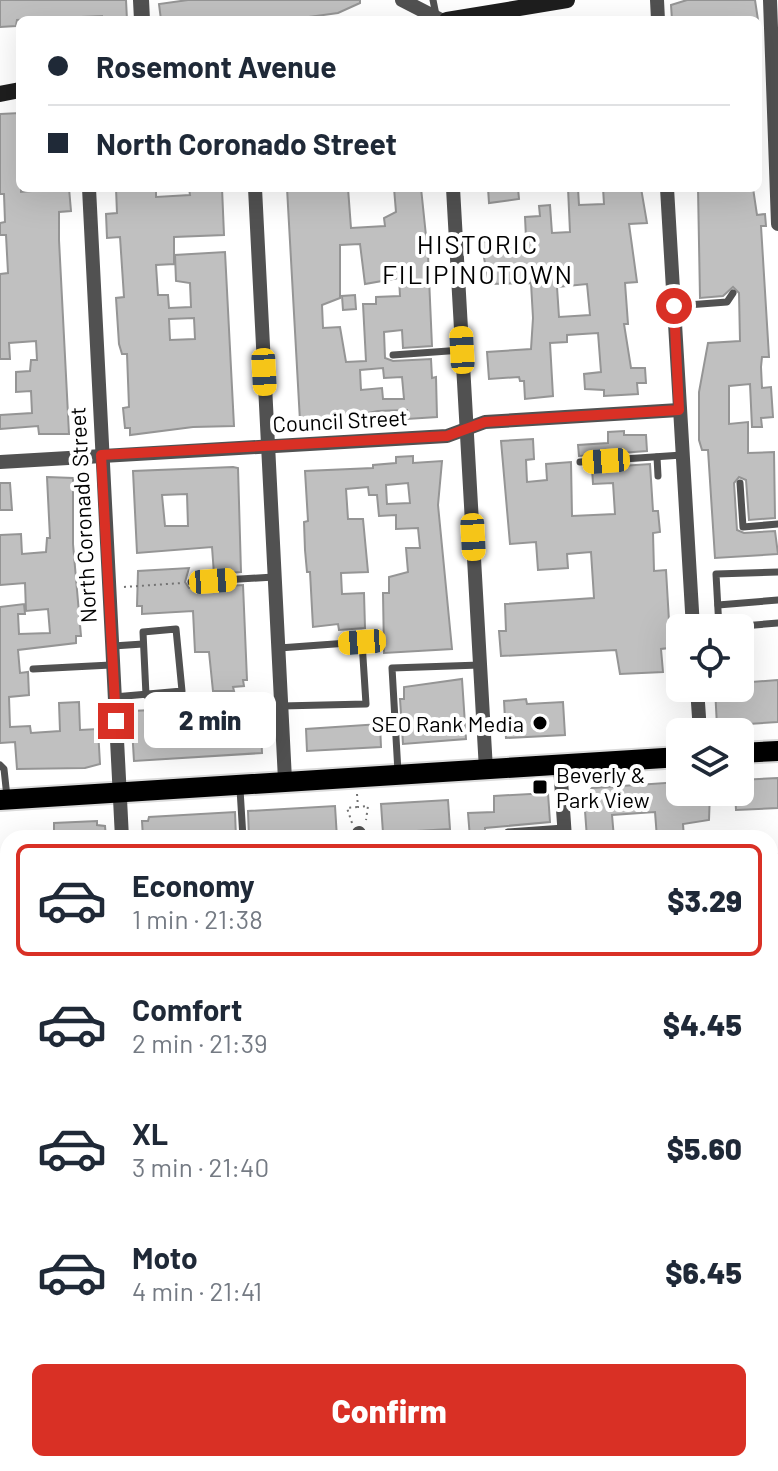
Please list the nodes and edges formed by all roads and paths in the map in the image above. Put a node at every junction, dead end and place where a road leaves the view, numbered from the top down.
1 (402, 0) edge
2 (567, 0) edge
3 (770, 0) edge
4 (520, 4) edge
5 (436, 16) edge
6 (458, 16) edge
7 (778, 157) edge
8 (89, 192) edge
9 (255, 192) edge
10 (453, 192) edge
11 (667, 192) edge
12 (778, 224) edge
13 (733, 293) dead end
14 (674, 306) junction
15 (462, 350) junction
16 (393, 355) dead end
17 (679, 410) junction
18 (467, 429) junction
19 (267, 446) junction
20 (101, 455) junction
21 (682, 455) junction
22 (657, 457) junction
23 (0, 462) edge
24 (580, 462) dead end
25 (658, 476) dead end
26 (740, 483) dead end
27 (778, 524) edge
28 (778, 572) edge
29 (274, 577) junction
30 (191, 582) joint
31 (120, 587) dead end
32 (778, 600) edge
33 (718, 605) junction
34 (692, 614) edge
35 (718, 614) edge
36 (754, 623) edge
37 (778, 623) edge
38 (143, 644) junction
39 (110, 647) junction
40 (278, 648) junction
41 (111, 665) junction
42 (480, 665) junction
43 (33, 669) dead end
44 (146, 695) junction
45 (114, 697) junction
46 (281, 706) junction
47 (778, 751) edge
48 (754, 752) edge
49 (666, 758) edge
50 (0, 765) edge
51 (560, 766) junction
52 (486, 770) junction
53 (398, 774) junction
54 (357, 776) junction
55 (285, 780) junction
56 (240, 782) junction
57 (120, 792) junction
58 (4, 800) edge
59 (358, 807) junction
60 (122, 830) edge
61 (243, 830) edge
62 (357, 830) edge
63 (362, 830) edge
64 (564, 830) edge

1 - 5 street
2 - 4 main road
3 - 7 street
4 - 6 main road
7 - 12 street
8 - 20 street, North Coronado Street
9 - 19 street
10 - 15 street
11 - 14 street
13 - 14 lane
14 - 17 street
15 - 16 lane
15 - 18 street
17 - 18 street, Council Street
17 - 21 street
18 - 19 street, Council Street
18 - 42 street
19 - 20 street, Council Street
19 - 29 street
20 - 23 street, Council Street
20 - 39 street, North Coronado Street
21 - 22 lane
21 - 34 street
22 - 24 lane
22 - 25 lane
26 - 27 lane
28 - 33 lane
29 - 30 lane
29 - 40 street
30 - 31 path
32 - 33 lane
33 - 35 lane
36 - 37 lane
38 - 39 lane
38 - 44 lane
38 - 44 lane
39 - 41 street, North Coronado Street
40 - 46 street
40 - 46 lane
41 - 43 lane
41 - 45 street, North Coronado Street
42 - 52 street
42 - 53 lane
44 - 45 lane
45 - 57 street, North Coronado Street
46 - 55 street
47 - 48 main road
49 - 51 main road
50 - 58 lane
51 - 52 main road
51 - 64 street
52 - 53 main road
53 - 54 main road
54 - 55 main road
54 - 59 path
55 - 56 main road
56 - 57 main road
56 - 61 lane
57 - 58 main road
57 - 60 street, North Coronado Street
59 - 62 path
59 - 63 path

